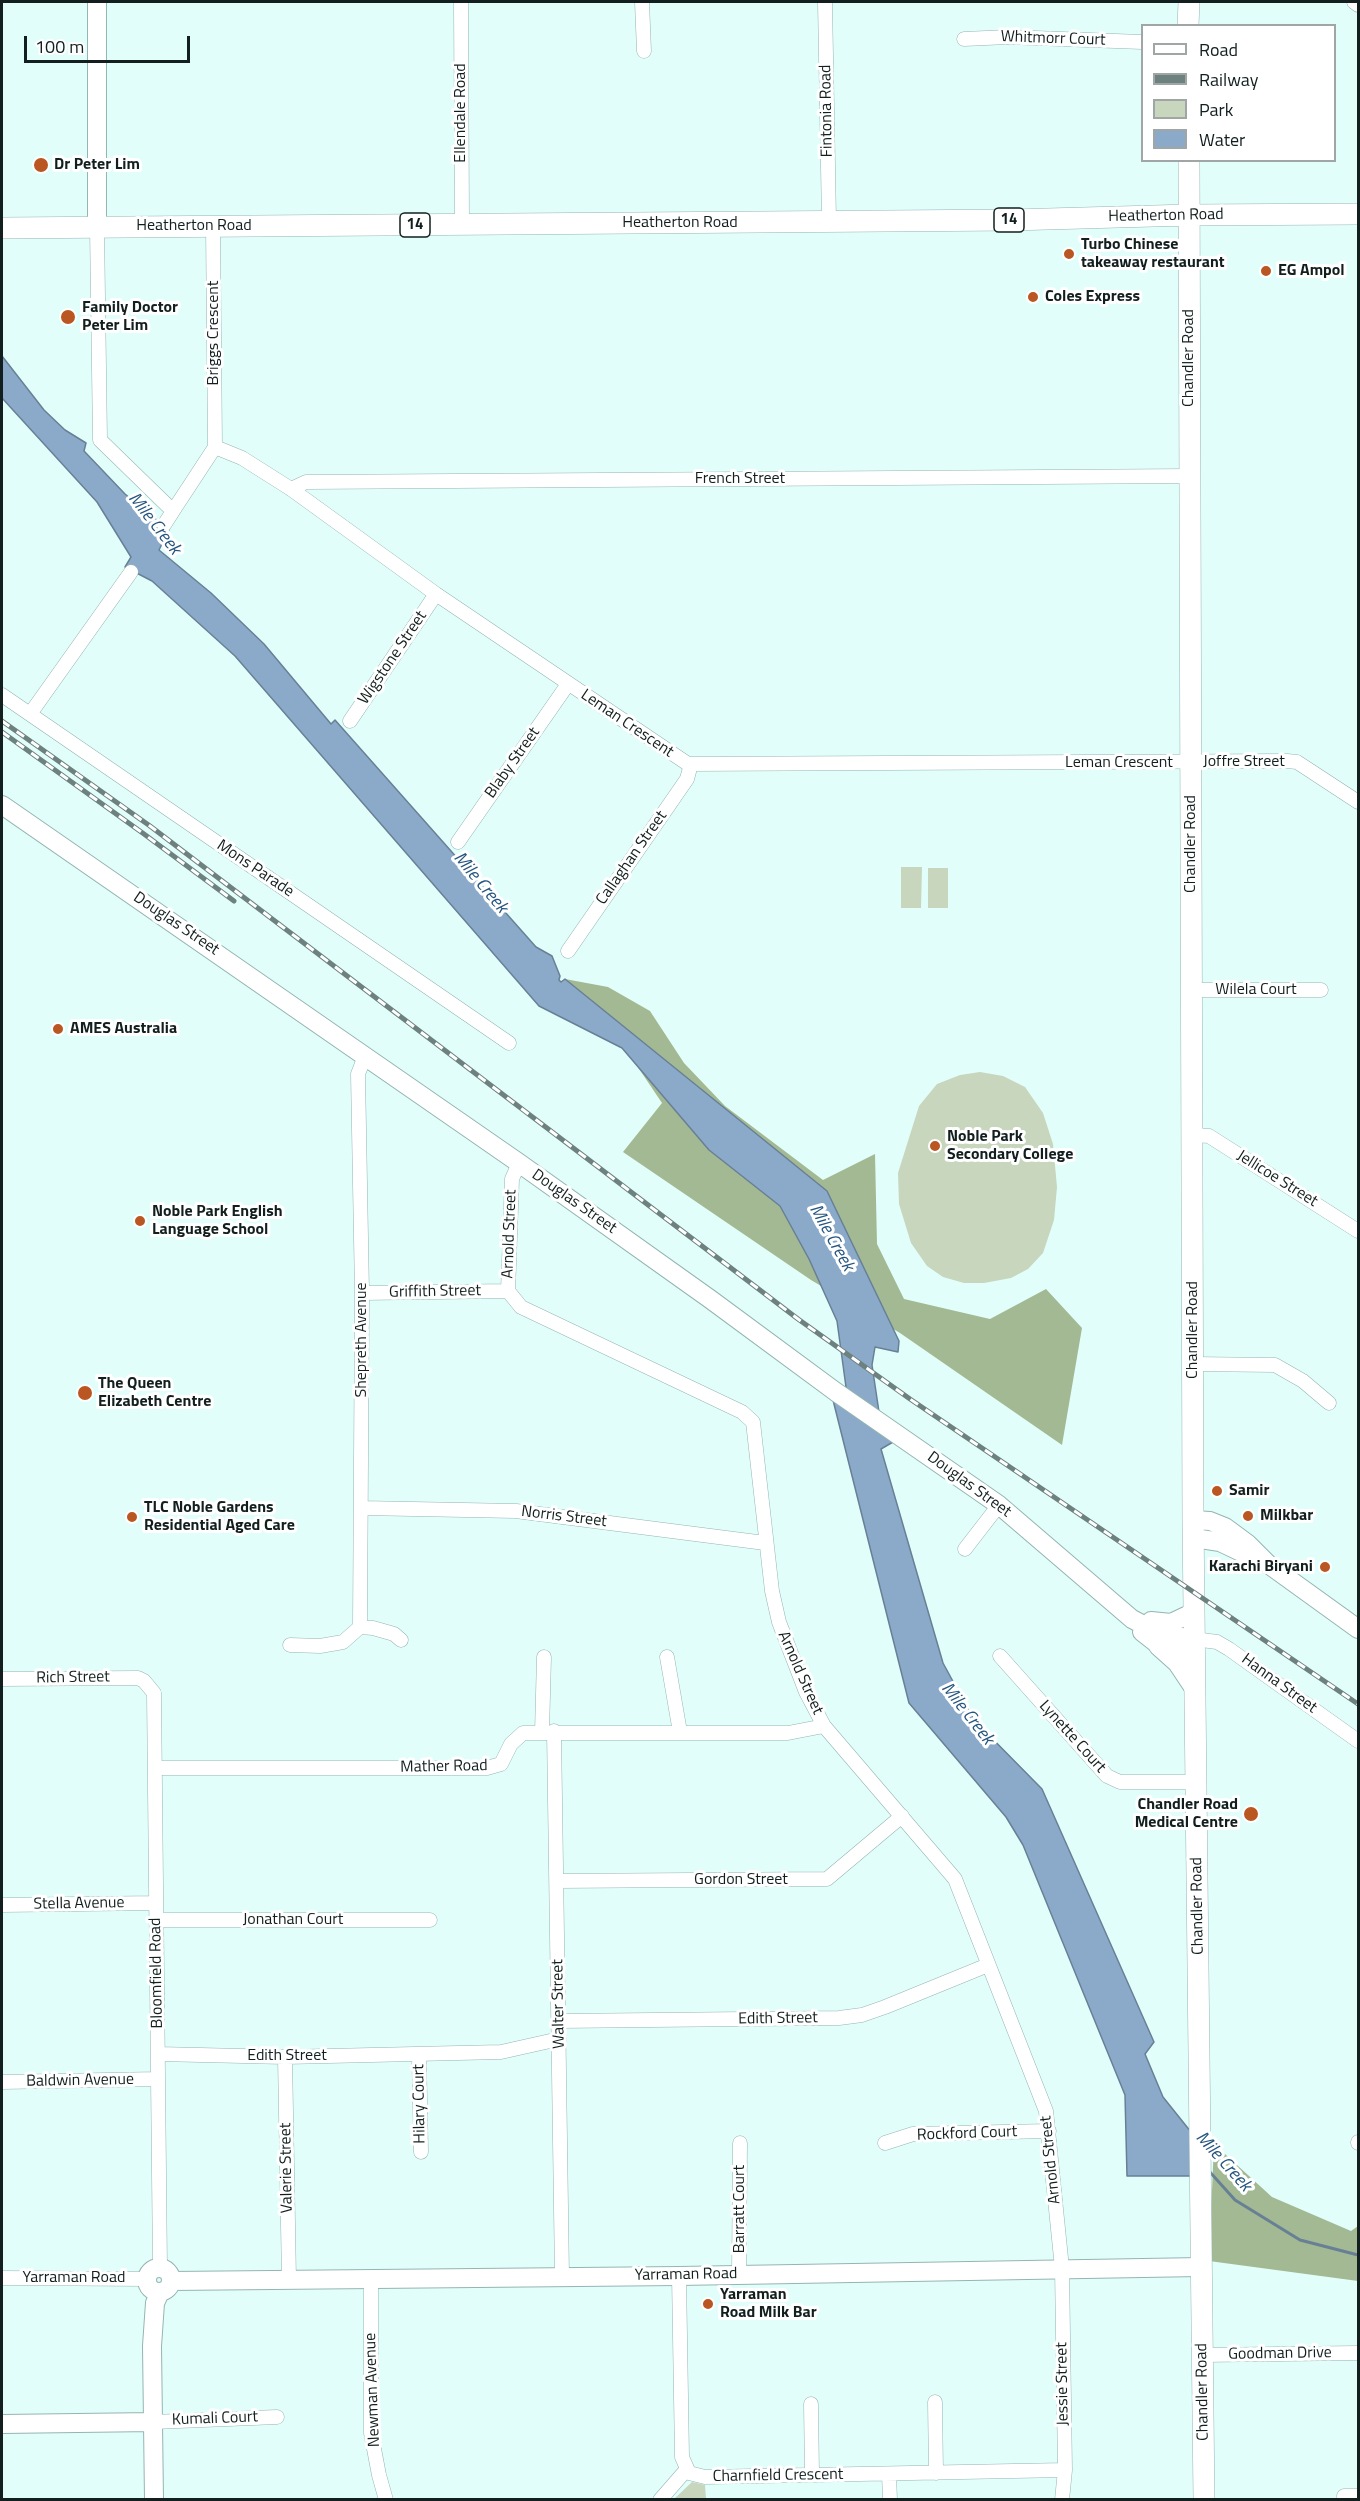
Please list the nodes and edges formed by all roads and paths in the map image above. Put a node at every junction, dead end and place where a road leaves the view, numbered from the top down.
1 (97, 2) edge
2 (461, 2) edge
3 (642, 2) edge
4 (825, 2) edge
5 (1189, 2) edge
6 (1354, 2) edge
7 (1359, 5) edge
8 (1188, 24) edge
9 (964, 39) dead end
10 (1141, 42) edge
11 (644, 51) dead end
12 (1189, 162) edge
13 (1359, 214) edge
14 (1189, 215) junction
15 (829, 221) junction
16 (462, 224) junction
17 (213, 225) junction
18 (97, 227) junction
19 (2, 228) edge
20 (215, 443) junction
21 (1190, 476) junction
22 (291, 489) junction
23 (173, 511) junction
24 (164, 525) dead end
25 (131, 572) dead end
26 (436, 594) junction
27 (568, 684) junction
28 (2, 695) edge
29 (30, 714) junction
30 (350, 721) dead end
31 (1191, 762) junction
32 (691, 764) junction
33 (1359, 802) edge
34 (2, 805) edge
35 (458, 842) dead end
36 (568, 951) dead end
37 (1192, 990) junction
38 (1321, 990) dead end
39 (509, 1043) dead end
40 (365, 1056) junction
41 (1193, 1135) junction
42 (519, 1163) junction
43 (1359, 1231) edge
44 (508, 1291) junction
45 (362, 1293) junction
46 (1193, 1365) junction
47 (1329, 1403) dead end
48 (999, 1505) junction
49 (361, 1508) junction
50 (1193, 1529) junction
51 (765, 1543) junction
52 (965, 1549) dead end
53 (1194, 1612) junction
54 (1129, 1617) junction
55 (360, 1627) junction
56 (1359, 1629) edge
57 (1194, 1639) junction
58 (401, 1640) dead end
59 (1152, 1641) junction
60 (290, 1644) dead end
61 (1000, 1656) dead end
62 (544, 1657) dead end
63 (667, 1657) dead end
64 (2, 1679) edge
65 (144, 1681) joint
66 (1195, 1690) junction
67 (824, 1726) junction
68 (548, 1732) junction
69 (680, 1732) junction
70 (1359, 1741) edge
71 (155, 1768) junction
72 (1196, 1782) junction
73 (902, 1816) junction
74 (557, 1881) junction
75 (156, 1903) junction
76 (2, 1905) edge
77 (156, 1920) junction
78 (430, 1920) dead end
79 (988, 1965) junction
80 (559, 2021) junction
81 (559, 2039) junction
82 (158, 2054) junction
83 (419, 2055) junction
84 (285, 2057) junction
85 (158, 2079) junction
86 (2, 2082) edge
87 (1049, 2131) junction
88 (740, 2143) dead end
89 (885, 2143) dead end
90 (421, 2152) dead end
91 (1201, 2266) junction
92 (1062, 2268) junction
93 (739, 2274) junction
94 (562, 2276) junction
95 (679, 2276) junction
96 (2, 2278) edge
97 (371, 2279) junction
98 (159, 2280) junction
99 (289, 2280) junction
100 (1359, 2353) edge
101 (1202, 2355) junction
102 (935, 2402) dead end
103 (811, 2404) dead end
104 (277, 2417) dead end
105 (153, 2422) junction
106 (2, 2424) edge
107 (687, 2469) junction
108 (1065, 2470) junction
109 (936, 2473) junction
110 (889, 2474) junction
111 (812, 2475) junction
112 (1359, 2496) edge
113 (154, 2499) edge
114 (386, 2499) edge
115 (660, 2499) edge
116 (890, 2499) edge
117 (1062, 2499) edge
118 (1204, 2499) edge
119 (1344, 2499) edge

1 - 18 main road
2 - 16 street, Ellendale Road
3 - 11 street
4 - 15 street, Fintonia Road
5 - 8 main road
6 - 7 street
9 - 10 street, Whitmorr Court
12 - 14 main road, Chandler Road
13 - 14 main road, Heatherton Road / 14
14 - 15 main road, Heatherton Road / 14
14 - 21 main road, Chandler Road
15 - 16 main road, Heatherton Road / 14
16 - 17 main road, Heatherton Road / 14
17 - 18 main road, Heatherton Road / 14
17 - 20 street, Briggs Crescent
18 - 19 main road, Heatherton Road / 14
18 - 23 street
20 - 22 street, Leman Crescent
20 - 23 street
21 - 22 street, French Street
21 - 31 main road, Chandler Road
22 - 26 street, Leman Crescent
23 - 24 street
25 - 29 street
26 - 27 street, Leman Crescent
26 - 30 street, Wigstone Street
27 - 32 street, Leman Crescent
27 - 35 street, Blaby Street
28 - 29 street, Mons Parade
29 - 39 street, Mons Parade
31 - 32 street, Leman Crescent
31 - 33 street, Joffre Street
31 - 37 main road, Chandler Road
32 - 36 street, Callaghan Street
34 - 40 main road, Douglas Street
37 - 38 street, Wilela Court
37 - 41 main road, Chandler Road
40 - 42 main road, Douglas Street
40 - 45 street, Shepreth Avenue
41 - 43 street, Jellicoe Street
41 - 46 main road, Chandler Road
42 - 44 street, Arnold Street
42 - 48 main road, Douglas Street
44 - 45 street, Griffith Street
44 - 51 street, Arnold Street
45 - 49 street, Shepreth Avenue
46 - 47 street
46 - 50 main road, Chandler Road
48 - 52 street
48 - 54 main road, Douglas Street
49 - 51 street, Norris Street
49 - 55 street, Shepreth Avenue
50 - 53 main road, Chandler Road
50 - 56 main road
51 - 67 street, Arnold Street
53 - 54 main road
53 - 57 main road, Chandler Road
54 - 57 main road, Douglas Street
54 - 59 main road, Douglas Street
55 - 58 street
55 - 60 street
57 - 59 main road
57 - 66 main road, Chandler Road
57 - 70 street, Hanna Street
59 - 66 main road, Douglas Street
61 - 72 street, Lynette Court
62 - 68 street, Walter Street
63 - 69 street
64 - 65 street, Rich Street
65 - 71 street, Bloomfield Road
66 - 72 main road, Chandler Road
67 - 69 street, Mather Road
67 - 73 street, Arnold Street
68 - 69 street, Mather Road
68 - 71 street, Mather Road
68 - 74 street, Walter Street
71 - 75 street, Bloomfield Road
72 - 91 main road, Chandler Road
73 - 74 street, Gordon Street
73 - 79 street, Arnold Street
74 - 80 street, Walter Street
75 - 76 street, Stella Avenue
75 - 77 street, Bloomfield Road
77 - 78 street, Jonathan Court
77 - 82 street, Bloomfield Road
79 - 80 street, Edith Street
79 - 87 street, Arnold Street
80 - 81 street, Walter Street
81 - 83 street, Edith Street
81 - 94 street, Walter Street
82 - 84 street, Edith Street
82 - 85 street, Bloomfield Road
83 - 84 street, Edith Street
83 - 90 street, Hilary Court
84 - 99 street, Valerie Street
85 - 86 street, Baldwin Avenue
85 - 98 street, Bloomfield Road
87 - 89 street, Rockford Court
87 - 92 street, Arnold Street
88 - 93 street, Barratt Court
91 - 92 main road, Yarraman Road
91 - 101 main road, Chandler Road
92 - 93 main road, Yarraman Road
92 - 108 street, Jessie Street
93 - 95 main road, Yarraman Road
94 - 95 main road, Yarraman Road
94 - 97 main road, Yarraman Road
95 - 107 street
96 - 98 street, Yarraman Road
97 - 99 main road, Yarraman Road
97 - 114 street, Newman Avenue
98 - 99 main road, Yarraman Road
98 - 105 main road, Bloomfield Road
100 - 101 street, Goodman Drive
101 - 118 main road, Chandler Road
102 - 109 street
103 - 111 street
104 - 105 street, Kumali Court
105 - 106 main road
105 - 113 main road, Bloomfield Road
107 - 111 street, Charnfield Crescent
107 - 115 street
108 - 109 street, Charnfield Crescent
108 - 117 street, Jessie Street
109 - 110 street, Charnfield Crescent
110 - 111 street, Charnfield Crescent
110 - 116 street
112 - 119 street

